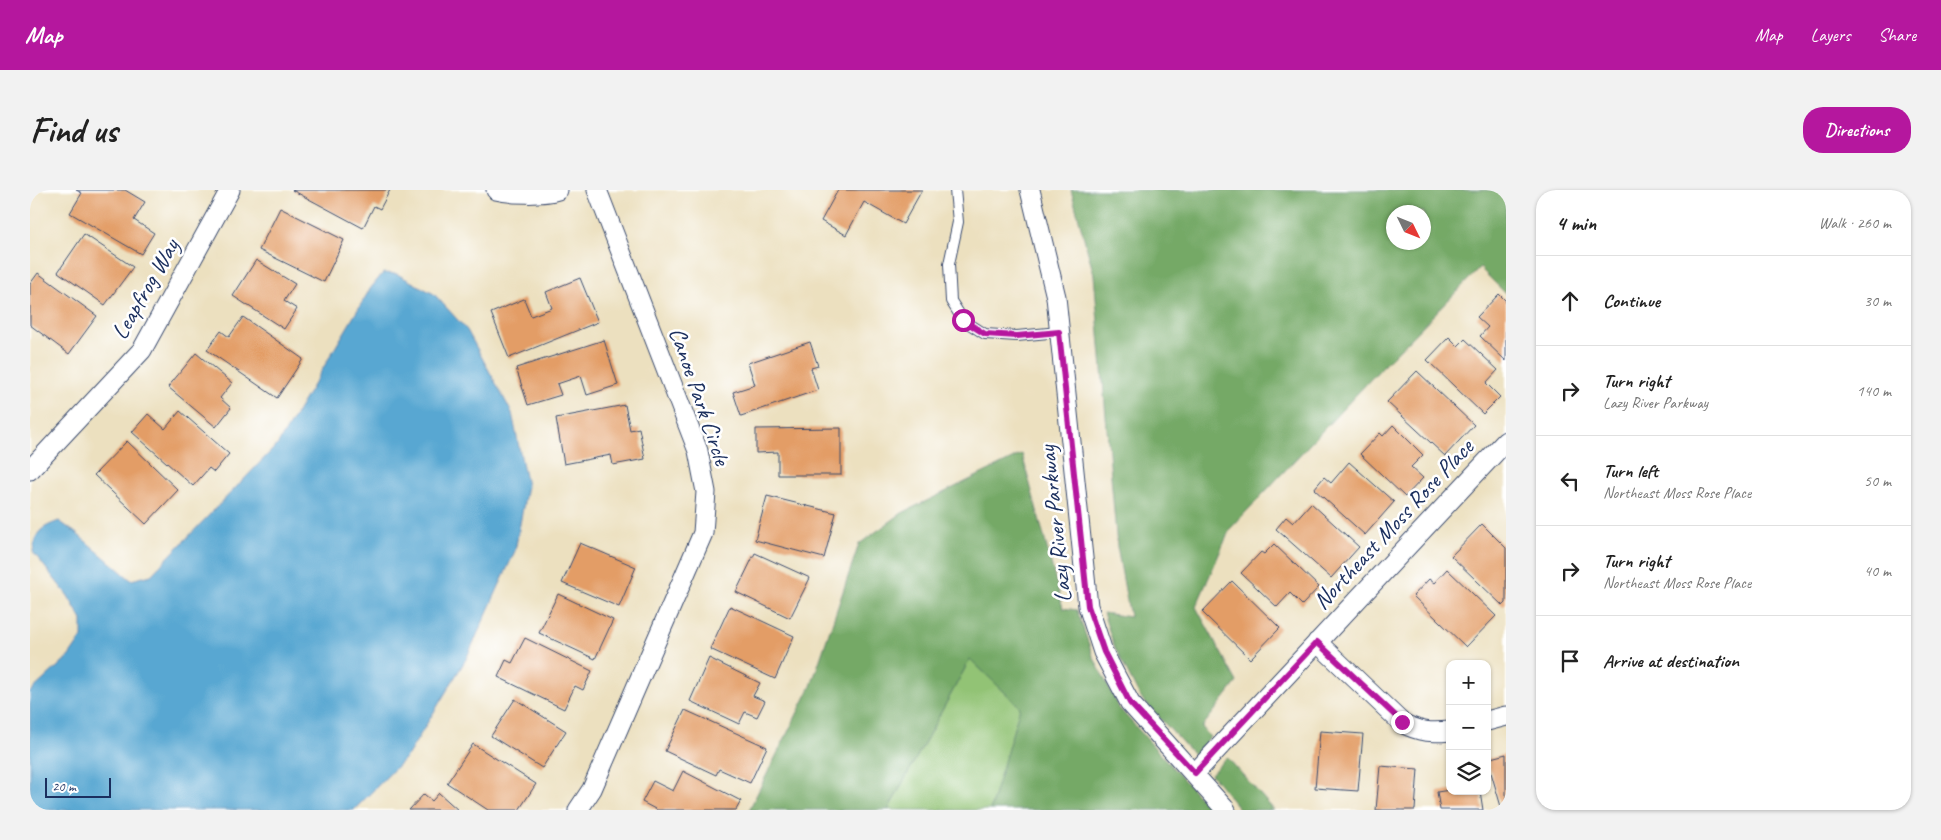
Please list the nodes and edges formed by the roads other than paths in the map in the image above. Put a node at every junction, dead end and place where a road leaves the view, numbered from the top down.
1 (230, 190) edge
2 (496, 190) edge
3 (558, 190) edge
4 (596, 190) edge
5 (955, 190) edge
6 (1030, 190) edge
7 (1059, 332) junction
8 (1506, 441) edge
9 (30, 470) edge
10 (1317, 642) junction
11 (1506, 716) edge
12 (1491, 720) edge
13 (1446, 732) edge
14 (1195, 773) junction
15 (578, 810) edge
16 (1226, 810) edge

1 - 9 street, Leapfrog Way
2 - 3 street
4 - 15 street, Canoe Park Circle
5 - 7 lane
6 - 7 street, Lazy River Parkway
7 - 14 street, Lazy River Parkway
8 - 10 street, Northeast Moss Rose Place
10 - 13 street, Northeast Moss Rose Place
10 - 14 street, Northeast Moss Rose Place
11 - 12 street
14 - 16 street, Lazy River Parkway

